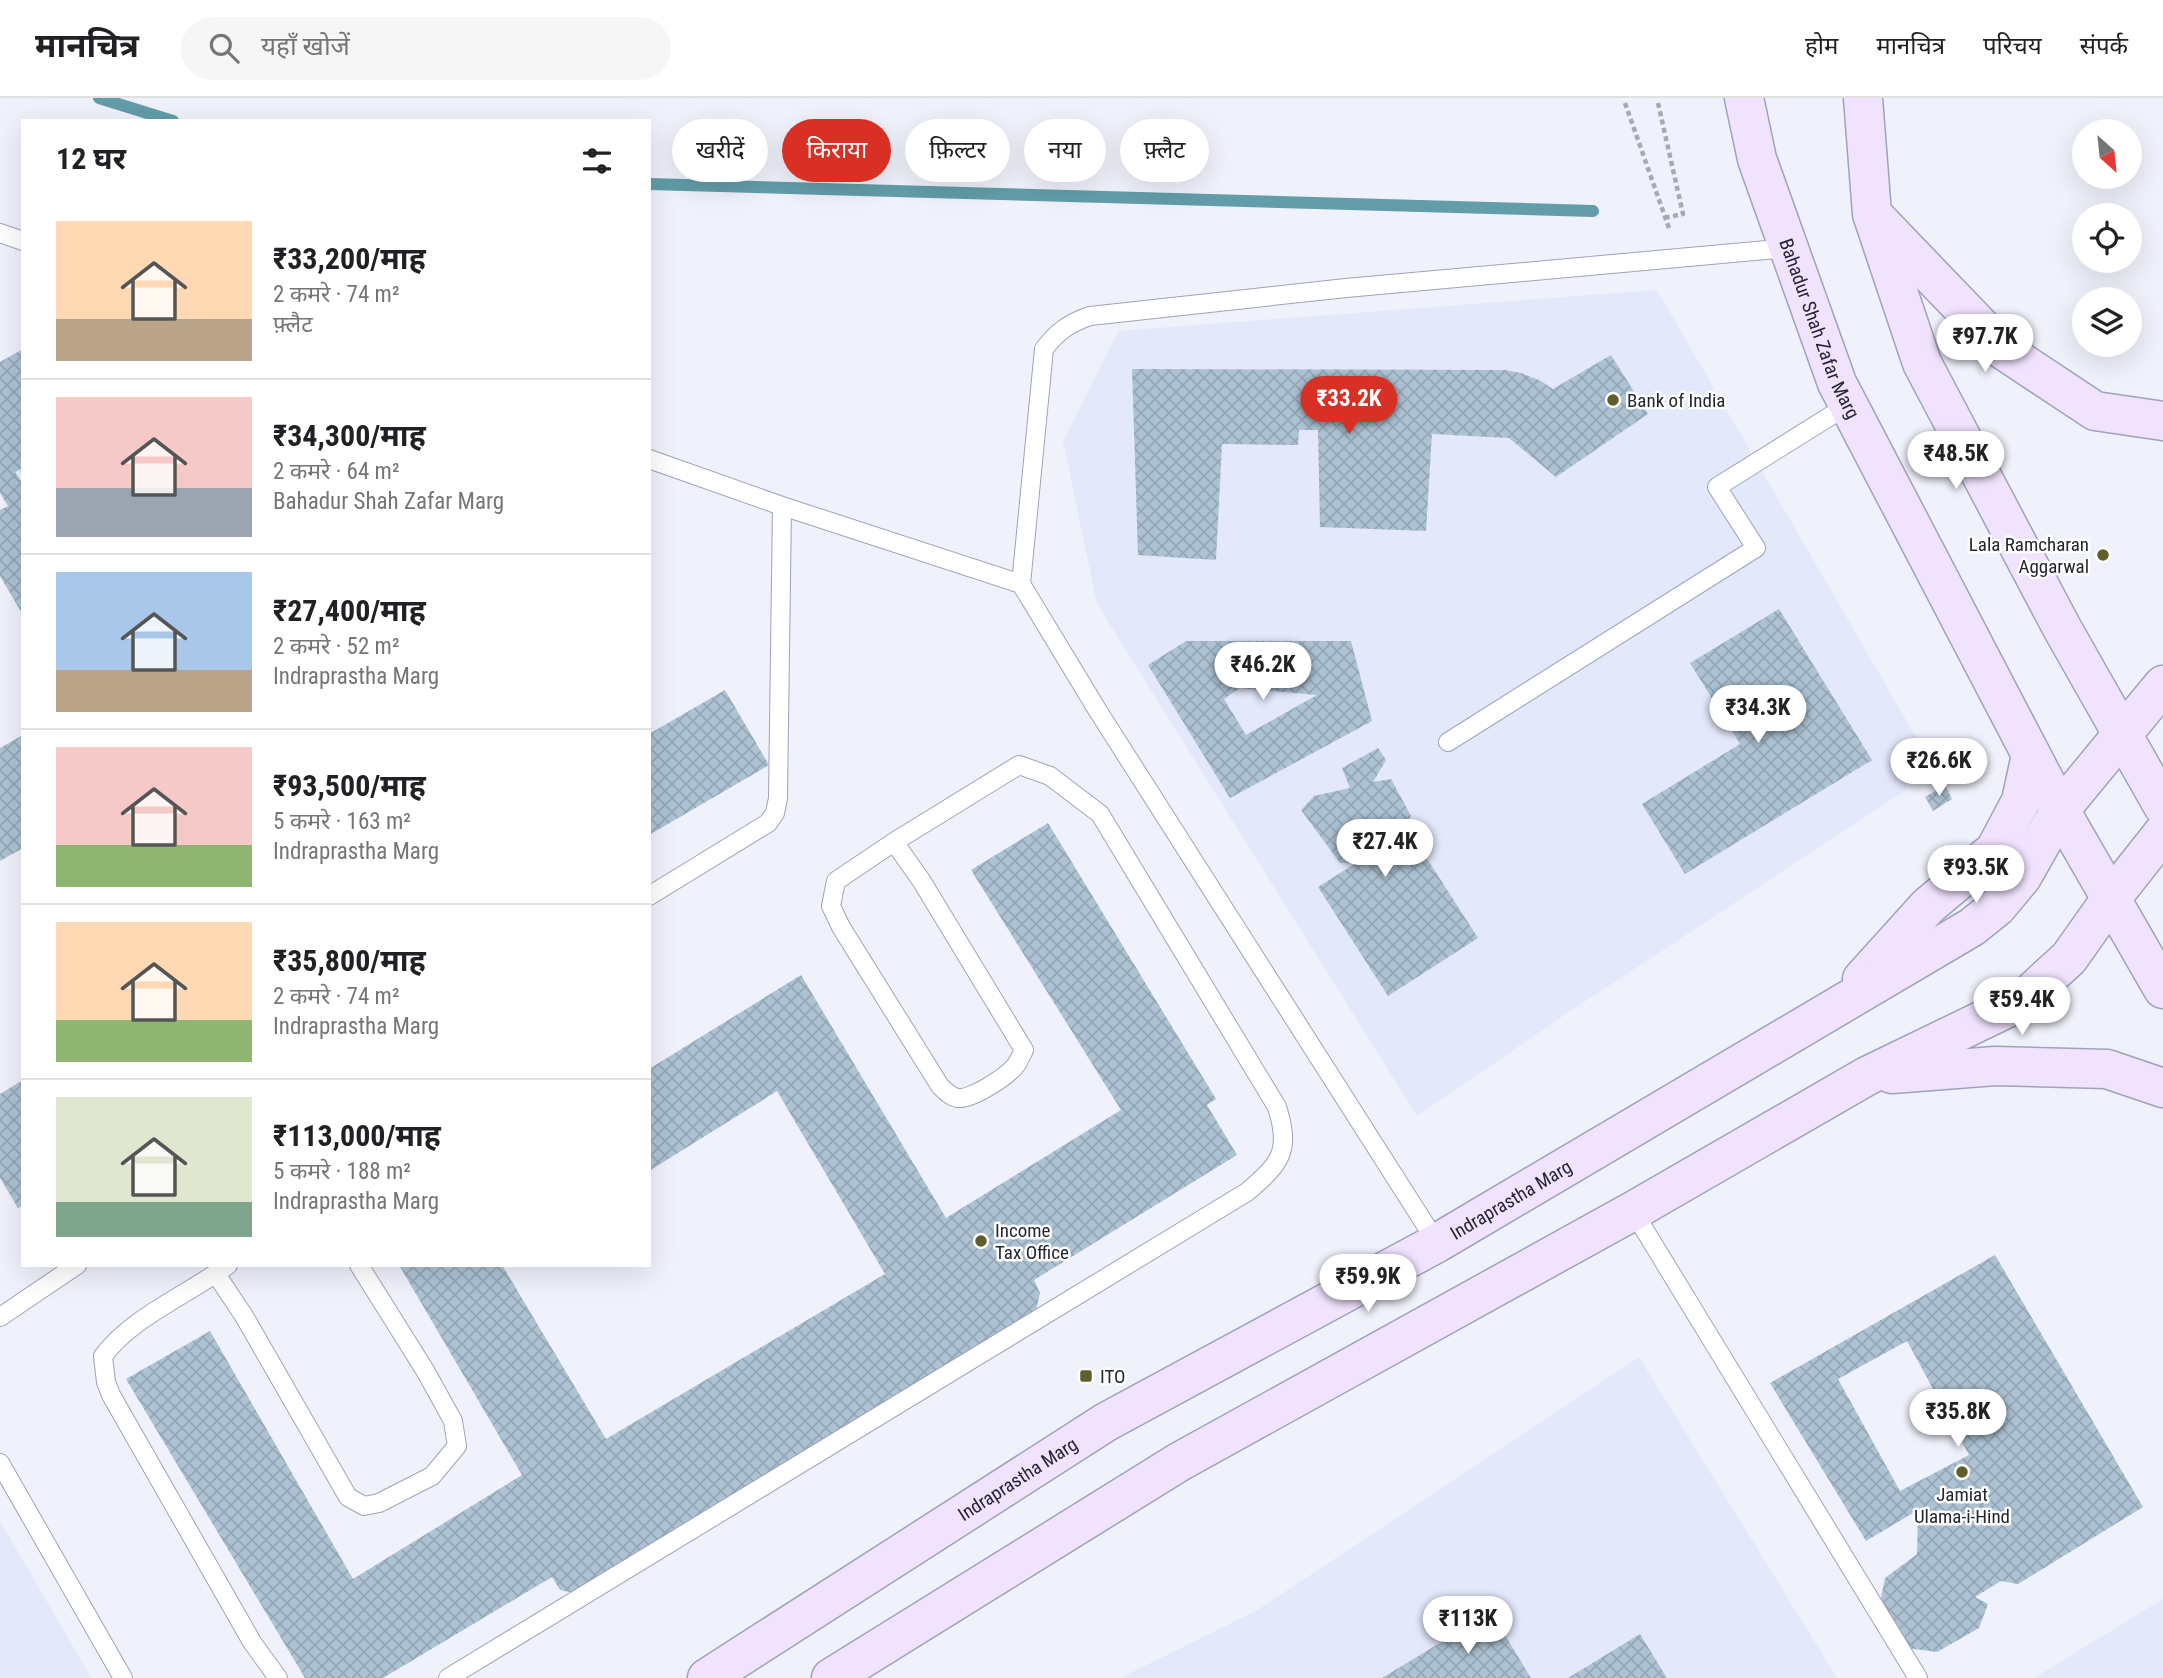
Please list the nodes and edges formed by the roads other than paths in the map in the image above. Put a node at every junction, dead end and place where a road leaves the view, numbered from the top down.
1 (1744, 98) edge
2 (1863, 98) edge
3 (1872, 214) junction
4 (0, 233) edge
5 (21, 239) edge
6 (1789, 248) junction
7 (1848, 405) junction
8 (2163, 421) edge
9 (651, 460) edge
10 (782, 506) junction
11 (1021, 584) junction
12 (2163, 685) edge
13 (2121, 733) junction
14 (1448, 742) dead end
15 (2031, 755) junction
16 (2163, 807) edge
17 (2060, 810) junction
18 (2163, 833) edge
19 (894, 842) junction
20 (651, 895) edge
21 (2110, 900) junction
22 (2163, 989) edge
23 (1835, 1008) junction
24 (1867, 1076) junction
25 (2163, 1088) edge
26 (1633, 1211) junction
27 (1437, 1243) junction
28 (74, 1267) edge
29 (360, 1267) edge
30 (222, 1270) edge
31 (0, 1317) edge
32 (0, 1463) edge
33 (123, 1678) edge
34 (278, 1678) edge
35 (448, 1678) edge
36 (707, 1678) edge
37 (831, 1678) edge
38 (1918, 1678) edge

1 - 6 main road, Bahadur Shah Zafar Marg
2 - 3 main road
3 - 8 main road
3 - 13 main road
4 - 5 lane
6 - 7 main road, Bahadur Shah Zafar Marg
6 - 11 lane
7 - 14 lane
7 - 15 main road, Bahadur Shah Zafar Marg
9 - 10 lane
10 - 11 lane
10 - 20 lane
11 - 27 lane
12 - 13 main road, Indraprastha Marg
13 - 16 main road
13 - 17 main road, Indraprastha Marg
15 - 17 main road, Bahadur Shah Zafar Marg
15 - 23 main road
17 - 21 main road, Bahadur Shah Zafar Marg
17 - 23 main road, Indraprastha Marg
18 - 21 main road
19 - 19 lane
19 - 35 lane
21 - 22 main road
21 - 24 main road
23 - 27 main road, Indraprastha Marg
24 - 25 main road
24 - 26 main road
26 - 37 main road
26 - 38 lane
27 - 36 main road, Indraprastha Marg
28 - 31 lane
29 - 30 lane
30 - 34 lane
32 - 33 lane

